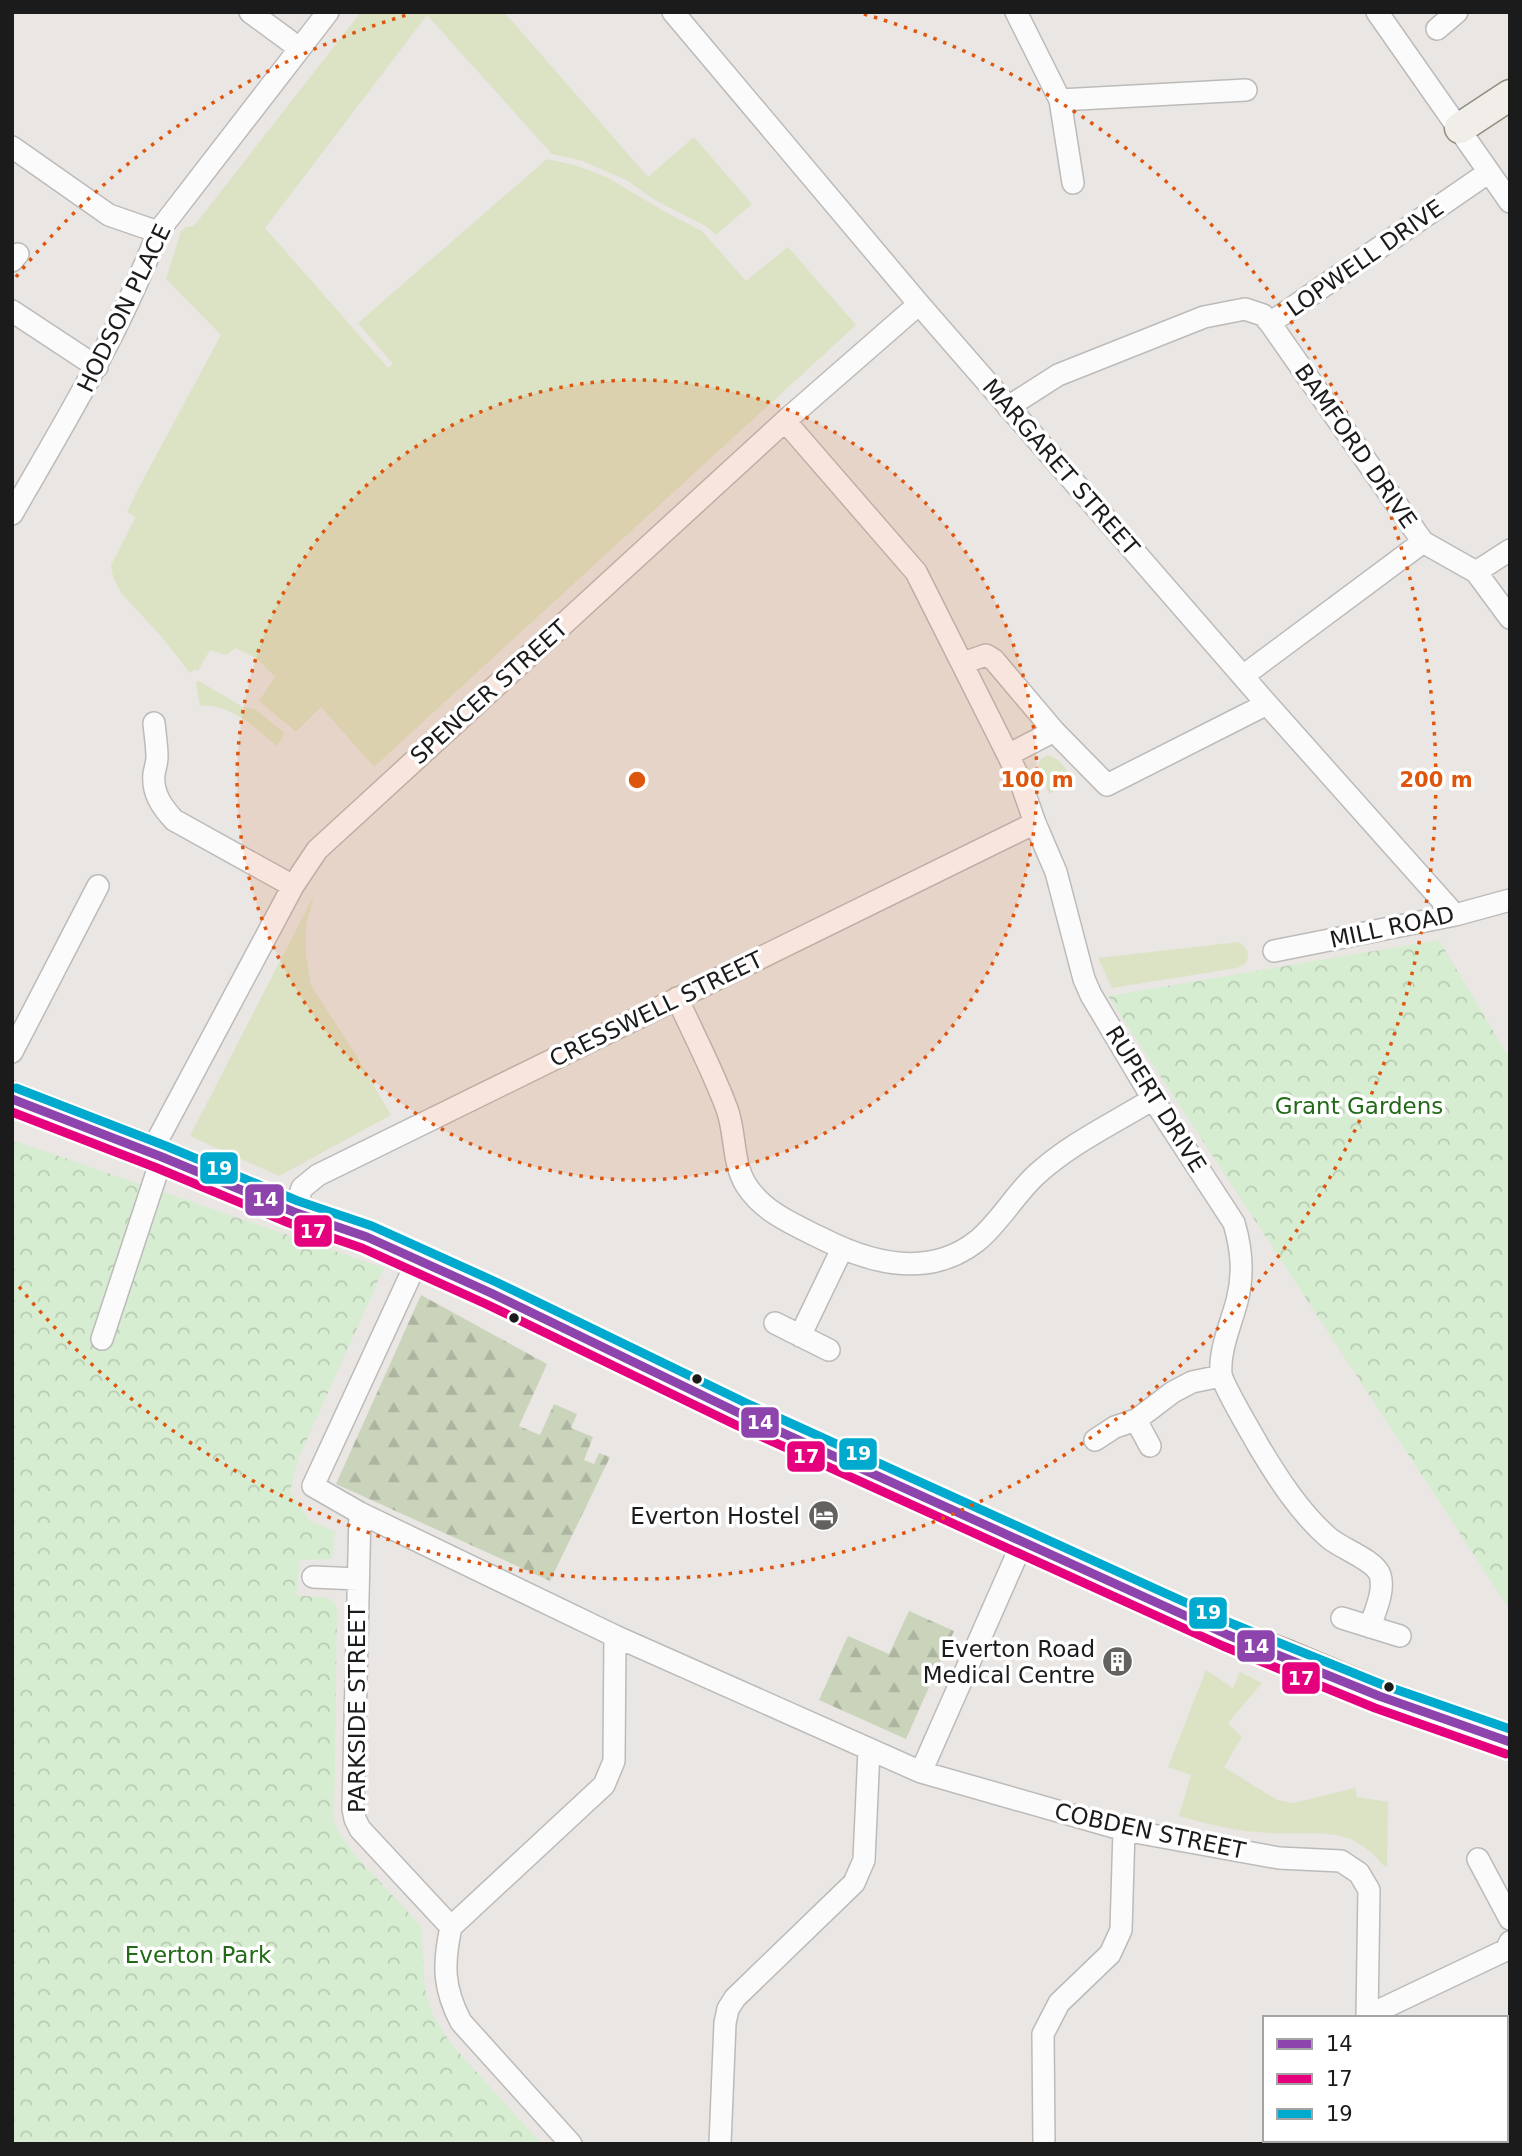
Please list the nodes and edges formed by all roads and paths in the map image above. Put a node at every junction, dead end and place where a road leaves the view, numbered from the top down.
1 (250, 12) edge
2 (328, 12) edge
3 (673, 12) edge
4 (1016, 12) edge
5 (1377, 12) edge
6 (1457, 12) edge
7 (1437, 29) dead end
8 (299, 48) junction
9 (1246, 90) dead end
10 (1510, 95) edge
11 (1060, 100) junction
12 (1460, 128) junction
13 (12, 147) edge
14 (1489, 172) junction
15 (1073, 183) dead end
16 (1510, 202) edge
17 (158, 232) junction
18 (919, 304) junction
19 (12, 311) edge
20 (1270, 323) junction
21 (97, 367) junction
22 (1008, 407) junction
23 (785, 421) junction
24 (12, 514) edge
25 (1423, 542) junction
26 (1510, 550) edge
27 (1476, 572) junction
28 (1510, 618) edge
29 (963, 663) junction
30 (1243, 676) junction
31 (1267, 704) junction
32 (153, 723) dead end
33 (1055, 731) junction
34 (1008, 755) junction
35 (1035, 823) junction
36 (98, 886) dead end
37 (293, 886) junction
38 (1510, 900) edge
39 (1455, 915) junction
40 (1274, 951) dead end
41 (677, 998) junction
42 (12, 1052) edge
43 (12, 1099) edge
44 (1153, 1099) junction
45 (156, 1156) junction
46 (294, 1212) junction
47 (842, 1249) junction
48 (418, 1259) junction
49 (775, 1323) dead end
50 (800, 1336) junction
51 (102, 1339) dead end
52 (830, 1350) dead end
53 (1221, 1376) junction
54 (1136, 1420) junction
55 (1095, 1440) dead end
56 (1150, 1446) dead end
57 (360, 1513) junction
58 (1023, 1541) junction
59 (313, 1577) dead end
60 (358, 1579) junction
61 (1342, 1618) dead end
62 (1370, 1627) junction
63 (615, 1636) junction
64 (1400, 1636) dead end
65 (1510, 1742) edge
66 (869, 1750) junction
67 (921, 1772) junction
68 (1124, 1830) junction
69 (1478, 1859) dead end
70 (1510, 1919) edge
71 (451, 1927) junction
72 (1510, 1942) edge
73 (1367, 2016) edge
74 (1369, 2016) edge
75 (570, 2144) edge
76 (720, 2144) edge
77 (1044, 2144) edge

1 - 8 street
2 - 8 street, HODSON PLACE
3 - 18 street, MARGARET STREET
4 - 11 street
5 - 12 street
6 - 7 street
8 - 17 street, HODSON PLACE
9 - 11 street
10 - 12 street
11 - 15 street
12 - 14 street
13 - 17 street
14 - 16 street
14 - 20 street, LOPWELL DRIVE
17 - 21 street, HODSON PLACE
18 - 22 street, MARGARET STREET
18 - 23 street, SPENCER STREET
19 - 21 street
20 - 22 street, LOPWELL DRIVE
20 - 25 street, BAMFORD DRIVE
21 - 24 street, HODSON PLACE
22 - 30 street, MARGARET STREET
23 - 29 street, RUPERT DRIVE
23 - 37 street, SPENCER STREET
25 - 27 street, BAMFORD DRIVE
25 - 30 street
26 - 27 street
27 - 28 street, BAMFORD DRIVE
29 - 33 street
29 - 34 street, RUPERT DRIVE
30 - 31 street, MARGARET STREET
31 - 33 street
31 - 39 street, MARGARET STREET
32 - 37 street
33 - 34 street
34 - 35 street, RUPERT DRIVE
35 - 41 street, CRESSWELL STREET
35 - 44 street, RUPERT DRIVE
36 - 42 street
37 - 45 street, SPENCER STREET
38 - 39 street, MILL ROAD
39 - 40 street, MILL ROAD
41 - 46 street, CRESSWELL STREET
41 - 47 street
43 - 45 main road
44 - 47 street
44 - 53 street, RUPERT DRIVE
45 - 46 main road
45 - 51 street, SPENCER STREET
46 - 48 main road
47 - 50 street
48 - 57 street, COBDEN STREET
48 - 58 main road
49 - 50 street
50 - 52 street
53 - 54 street
53 - 62 street
54 - 55 street
54 - 56 street
57 - 60 street, PARKSIDE STREET
57 - 63 street, COBDEN STREET
58 - 65 main road
58 - 67 street
59 - 60 street, PARKSIDE STREET
60 - 71 street, PARKSIDE STREET
61 - 62 street
62 - 64 street
63 - 66 street, COBDEN STREET
63 - 71 street
66 - 67 street, COBDEN STREET
66 - 76 street
67 - 68 street, COBDEN STREET
68 - 73 street, COBDEN STREET
68 - 77 street
69 - 70 street
71 - 75 street
72 - 74 street

